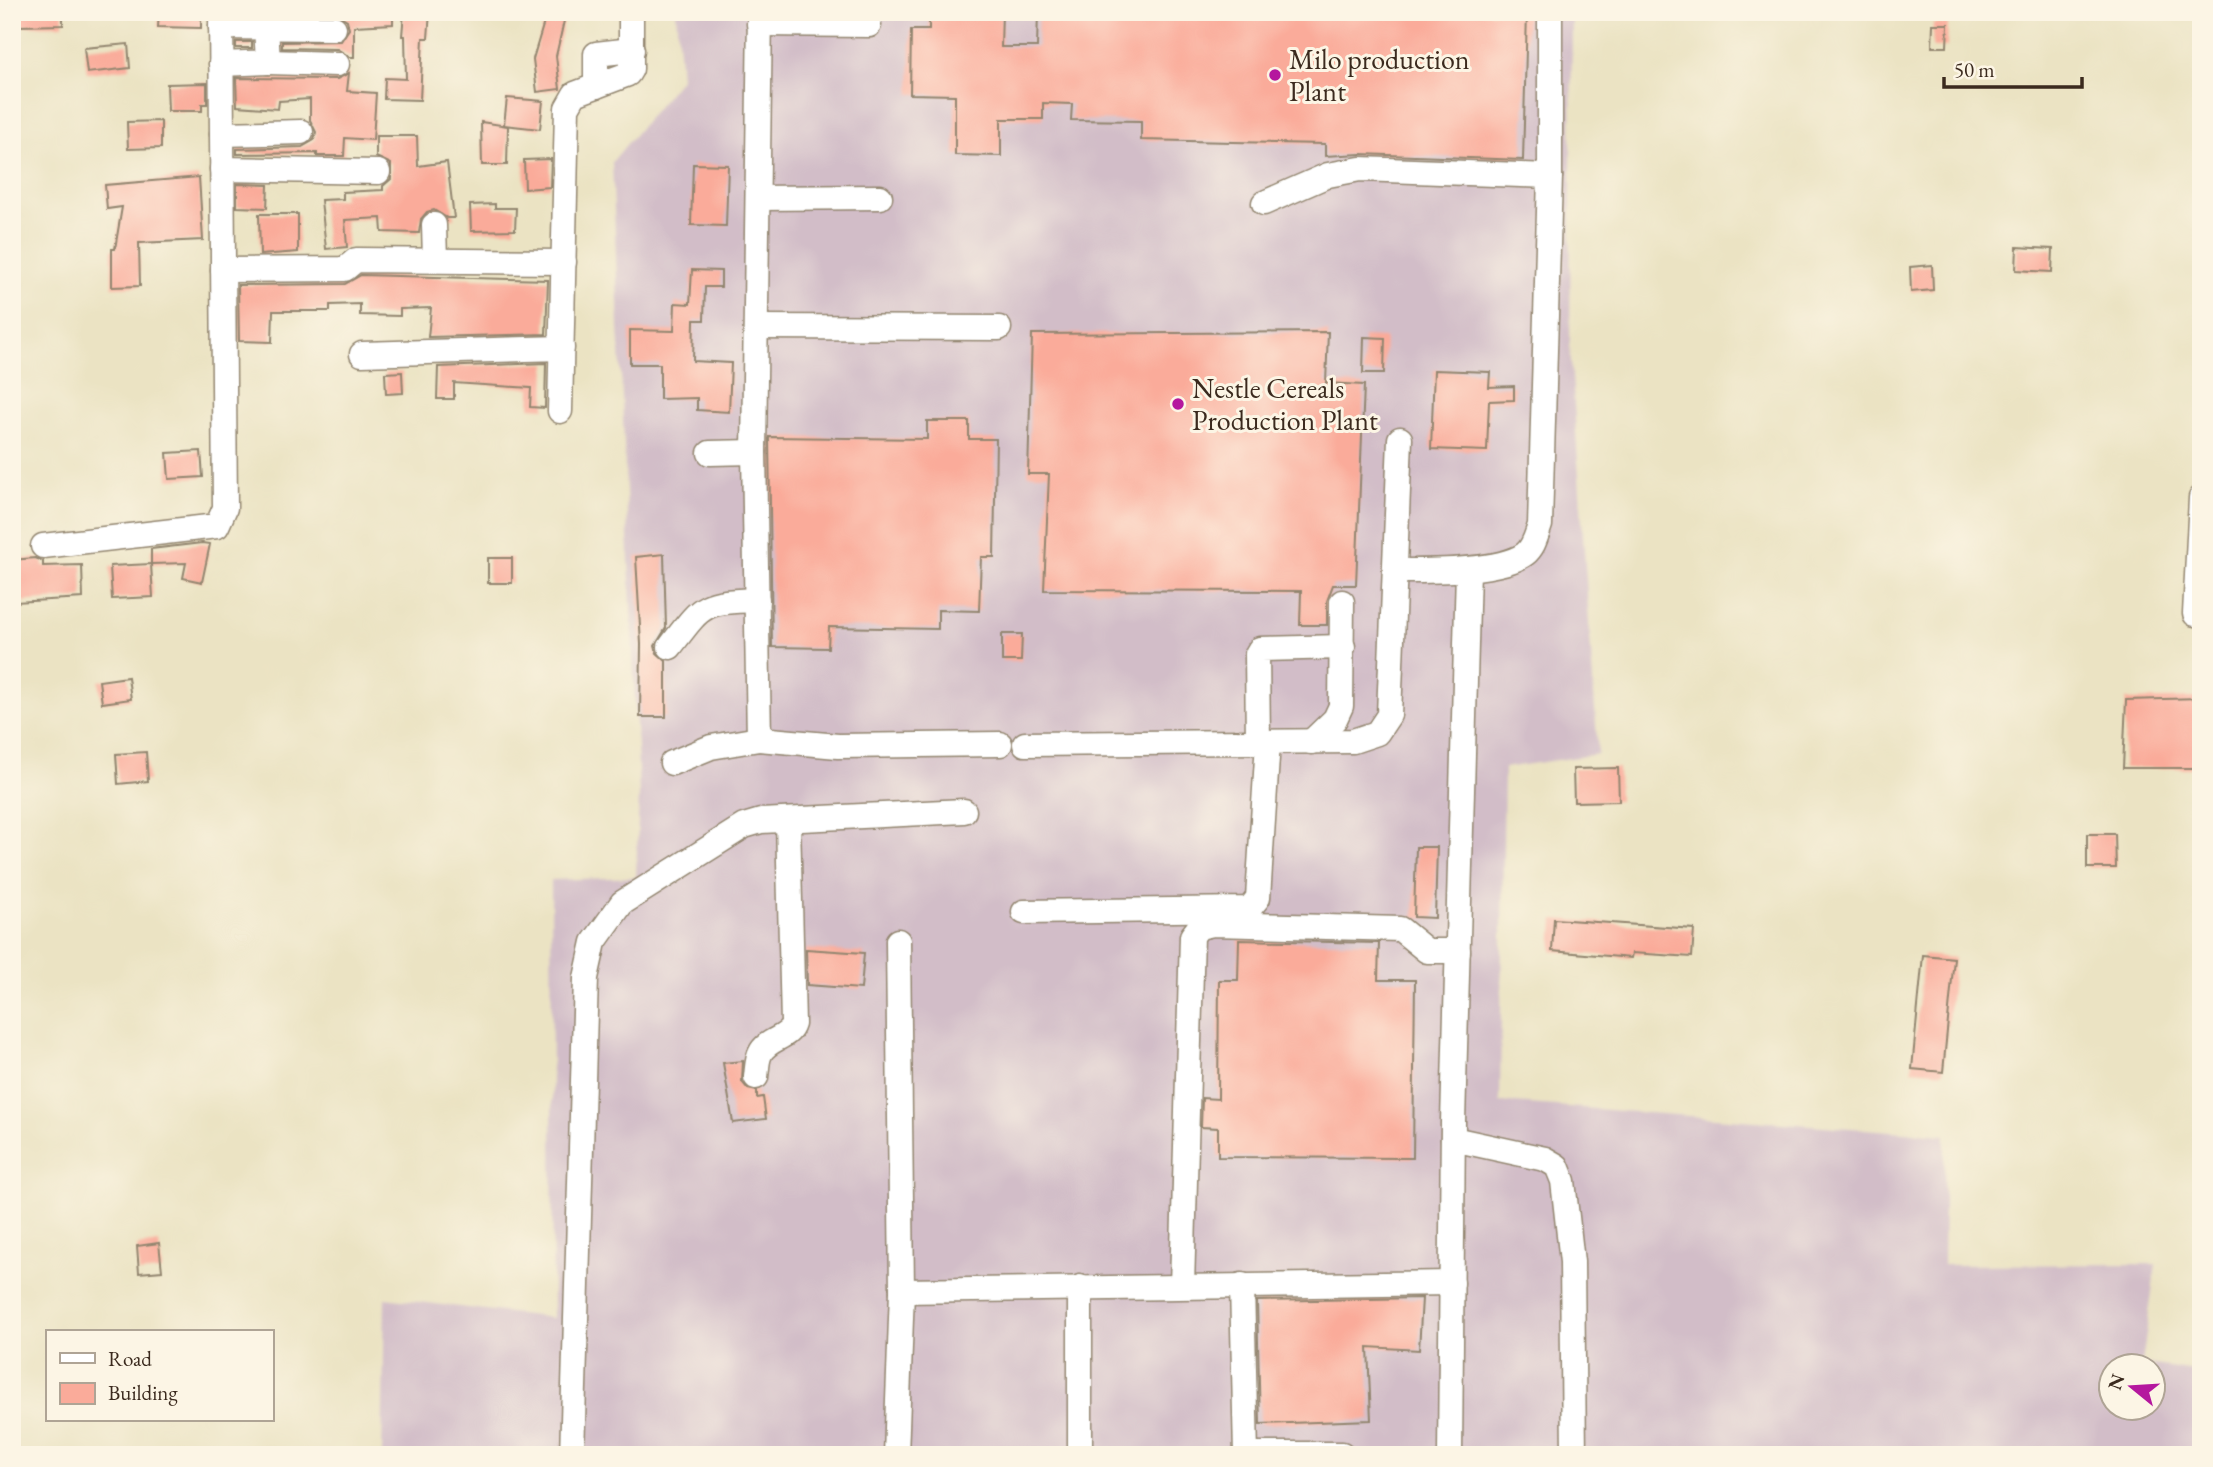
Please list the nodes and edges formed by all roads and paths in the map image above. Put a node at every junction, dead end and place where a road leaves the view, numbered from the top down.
1 (631, 12) edge
2 (1550, 12) edge
3 (759, 18) edge
4 (221, 20) edge
5 (870, 25) dead end
6 (266, 27) junction
7 (334, 28) dead end
8 (268, 62) junction
9 (221, 64) junction
10 (337, 64) dead end
11 (301, 132) dead end
12 (222, 134) junction
13 (222, 169) junction
14 (378, 172) dead end
15 (1550, 176) junction
16 (880, 197) dead end
17 (758, 198) junction
18 (1264, 203) dead end
19 (434, 225) dead end
20 (435, 260) junction
21 (564, 262) junction
22 (223, 270) junction
23 (757, 327) junction
24 (999, 328) dead end
25 (562, 348) junction
26 (362, 354) dead end
27 (560, 411) dead end
28 (1400, 439) dead end
29 (754, 452) junction
30 (710, 453) dead end
31 (2201, 498) edge
32 (43, 546) dead end
33 (1468, 570) junction
34 (1395, 571) junction
35 (757, 600) junction
36 (1342, 602) dead end
37 (2195, 614) dead end
38 (670, 647) dead end
39 (1343, 647) junction
40 (760, 739) junction
41 (1263, 742) junction
42 (1311, 742) junction
43 (672, 764) dead end
44 (964, 811) dead end
45 (788, 820) junction
46 (1024, 912) dead end
47 (898, 941) dead end
48 (1458, 951) junction
49 (757, 1077) dead end
50 (1453, 1139) junction
51 (1452, 1283) junction
52 (1182, 1286) junction
53 (1242, 1286) junction
54 (1080, 1287) junction
55 (902, 1291) junction
56 (1246, 1454) edge
57 (1342, 1454) edge
58 (572, 1455) edge
59 (897, 1455) edge
60 (1080, 1455) edge
61 (1450, 1455) edge
62 (1574, 1455) edge

1 - 21 street
2 - 15 street
3 - 5 street
3 - 17 street
4 - 6 street
4 - 9 street
6 - 7 street
6 - 8 street
8 - 9 street
8 - 10 street
9 - 12 street
11 - 12 street
12 - 13 street
13 - 14 street
13 - 22 street
15 - 18 street
15 - 33 street
16 - 17 street
17 - 23 street
19 - 20 street
20 - 21 street
20 - 22 street
21 - 25 street
22 - 32 street
23 - 24 street
23 - 29 street
25 - 26 street
25 - 27 street
28 - 34 street
29 - 30 street
29 - 35 street
31 - 37 street
33 - 34 street
33 - 48 street
34 - 42 street
35 - 38 street
35 - 40 street
36 - 39 street
39 - 41 street
39 - 42 street
40 - 41 street
40 - 43 street
41 - 42 street
41 - 46 street
44 - 45 street
45 - 49 street
45 - 58 street
47 - 55 street
48 - 50 street
48 - 52 street
50 - 51 street
50 - 62 street
51 - 53 street
51 - 61 street
52 - 53 street
52 - 54 street
53 - 56 street
54 - 55 street
54 - 60 street
55 - 59 street
56 - 57 street

